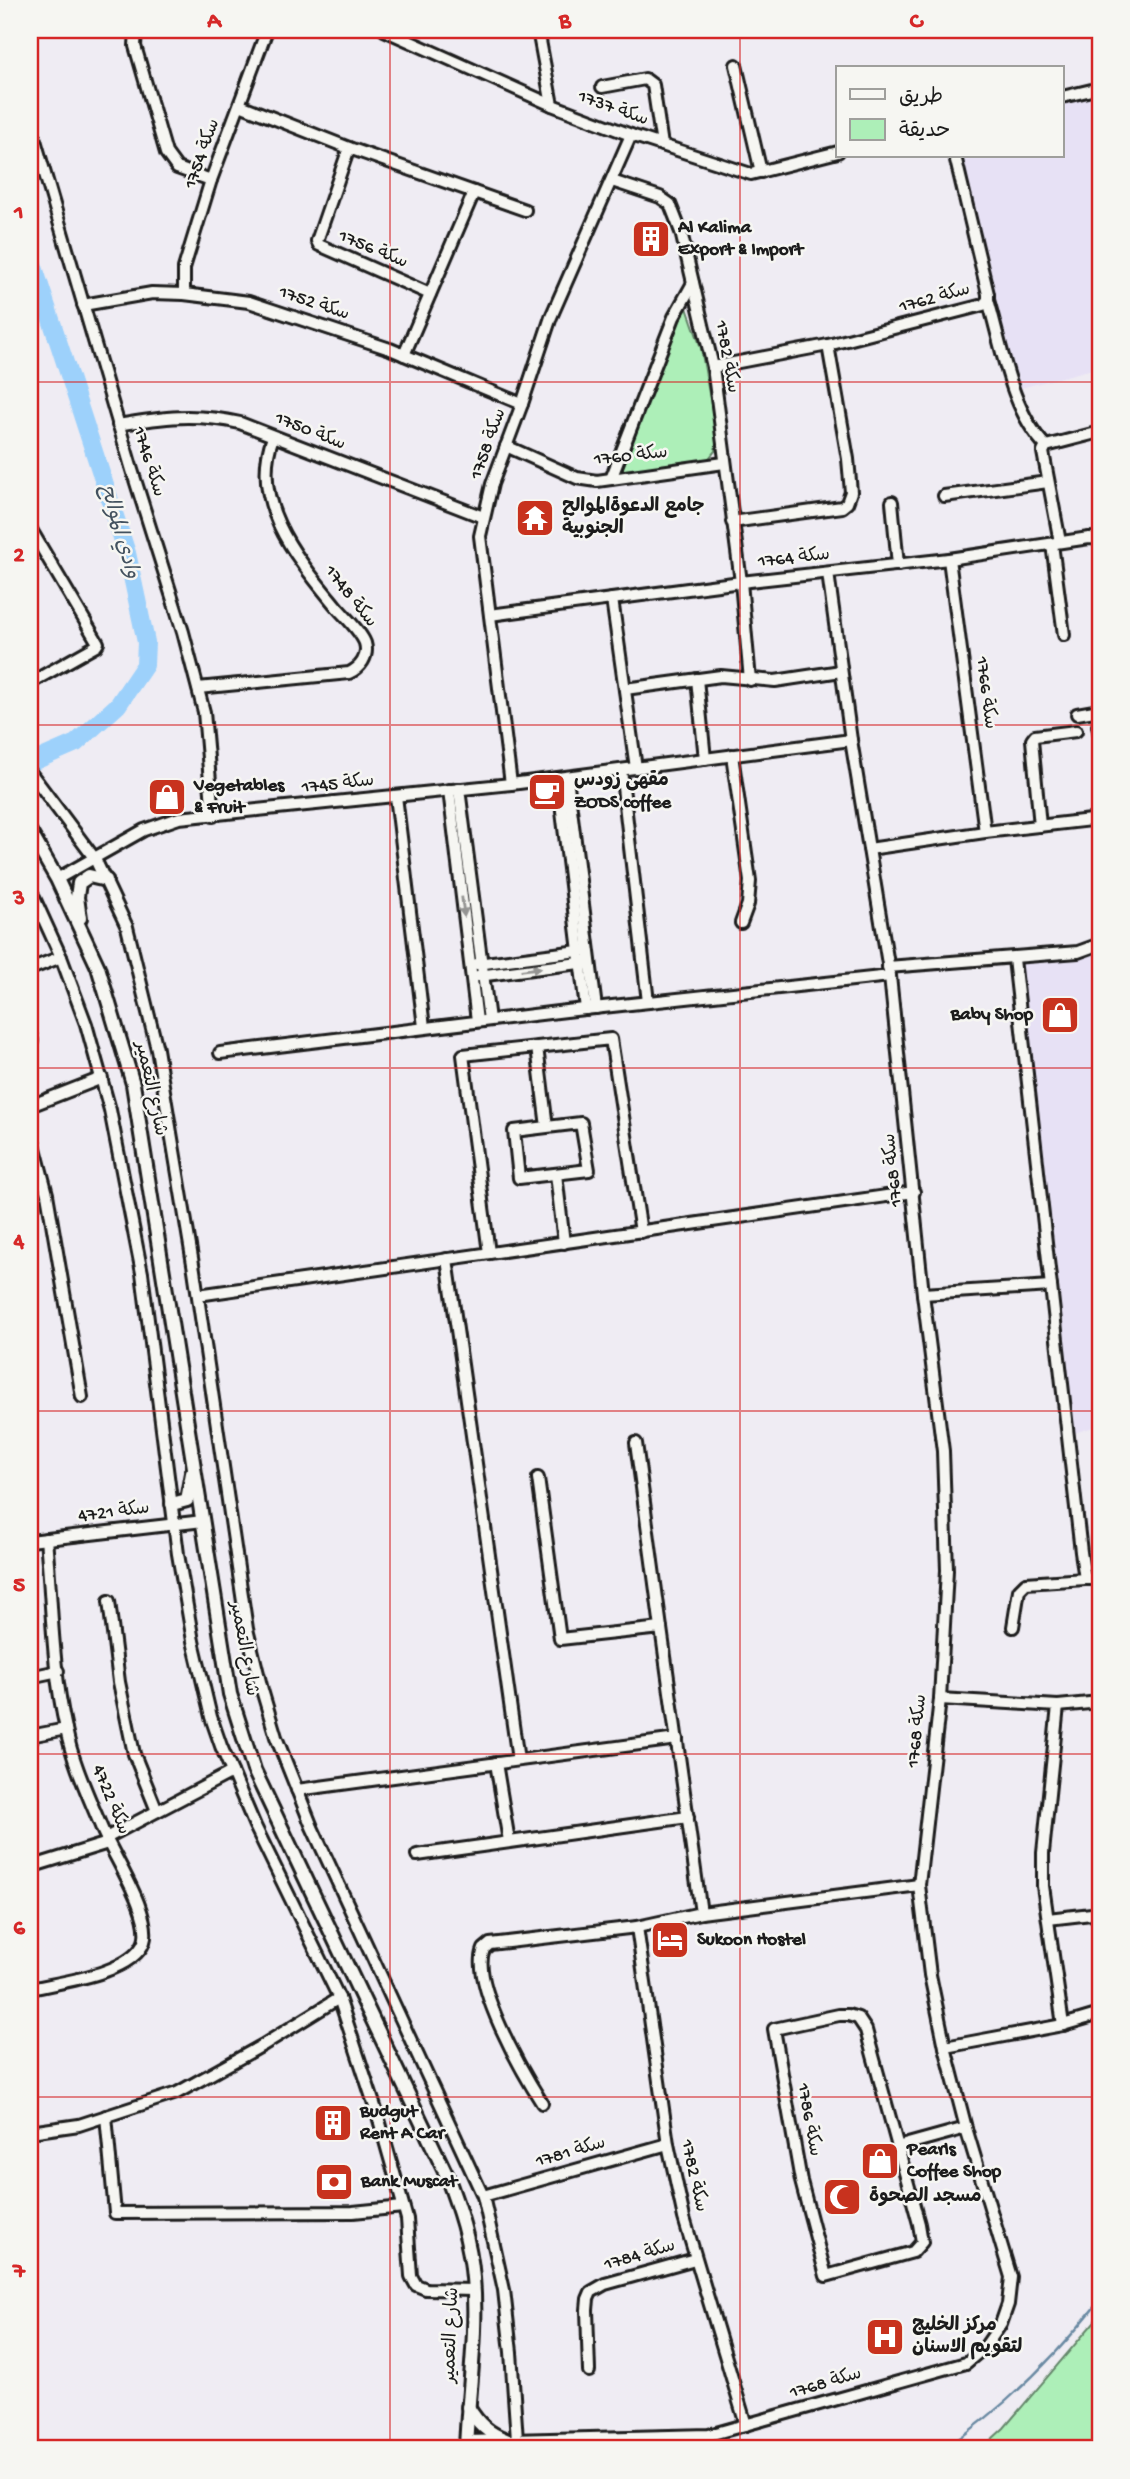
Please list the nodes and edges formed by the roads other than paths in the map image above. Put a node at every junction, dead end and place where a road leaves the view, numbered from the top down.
1 (136, 30) edge
2 (267, 30) edge
3 (384, 30) edge
4 (538, 30) edge
5 (736, 65) dead end
6 (602, 87) dead end
7 (1100, 88) edge
8 (1064, 97) edge
9 (240, 105) junction
10 (552, 105) junction
11 (30, 123) edge
12 (631, 135) junction
13 (662, 145) junction
14 (349, 148) junction
15 (836, 153) edge
16 (956, 158) edge
17 (761, 172) junction
18 (211, 180) junction
19 (612, 181) junction
20 (474, 192) junction
21 (525, 210) dead end
22 (693, 283) junction
23 (184, 294) junction
24 (430, 294) junction
25 (988, 300) junction
26 (83, 305) junction
27 (828, 345) junction
28 (404, 355) junction
29 (713, 367) junction
30 (522, 404) junction
31 (118, 425) junction
32 (1100, 432) edge
33 (273, 436) junction
34 (506, 446) junction
35 (1046, 446) junction
36 (724, 463) junction
37 (611, 479) junction
38 (1048, 482) junction
39 (944, 496) dead end
40 (892, 502) dead end
41 (483, 517) junction
42 (732, 522) junction
43 (30, 528) edge
44 (1100, 539) edge
45 (1056, 543) junction
46 (949, 559) junction
47 (898, 565) junction
48 (828, 573) junction
49 (741, 582) junction
50 (612, 599) junction
51 (490, 615) junction
52 (1064, 635) dead end
53 (841, 671) junction
54 (697, 679) junction
55 (750, 680) junction
56 (30, 683) edge
57 (198, 688) junction
58 (625, 689) junction
59 (1100, 710) edge
60 (1077, 714) dead end
61 (1076, 731) dead end
62 (851, 740) junction
63 (732, 755) junction
64 (705, 759) junction
65 (636, 768) junction
66 (621, 770) junction
67 (30, 772) edge
68 (562, 777) junction
69 (511, 784) junction
70 (454, 790) junction
71 (396, 796) junction
72 (213, 816) junction
73 (1100, 819) edge
74 (1040, 826) junction
75 (30, 832) edge
76 (985, 832) junction
77 (869, 849) junction
78 (95, 859) junction
79 (57, 879) junction
80 (106, 880) junction
81 (30, 889) edge
82 (741, 923) dead end
83 (82, 933) junction
84 (1100, 944) edge
85 (61, 957) junction
86 (584, 957) junction
87 (1014, 959) junction
88 (30, 969) edge
89 (477, 970) junction
90 (889, 971) junction
91 (648, 1002) junction
92 (591, 1008) junction
93 (489, 1020) junction
94 (477, 1021) junction
95 (424, 1027) junction
96 (30, 1034) edge
97 (30, 1042) edge
98 (537, 1047) junction
99 (219, 1053) dead end
100 (102, 1078) junction
101 (30, 1106) edge
102 (547, 1127) junction
103 (30, 1129) edge
104 (556, 1174) junction
105 (914, 1192) junction
106 (641, 1232) junction
107 (564, 1243) junction
108 (489, 1253) junction
109 (447, 1259) junction
110 (1052, 1286) junction
111 (923, 1294) junction
112 (198, 1295) junction
113 (82, 1397) dead end
114 (636, 1443) dead end
115 (194, 1466) junction
116 (538, 1478) dead end
117 (172, 1504) junction
118 (203, 1521) junction
119 (174, 1524) junction
120 (46, 1539) junction
121 (30, 1541) edge
122 (1085, 1579) junction
123 (1100, 1579) edge
124 (109, 1601) dead end
125 (1013, 1627) dead end
126 (661, 1628) junction
127 (58, 1671) junction
128 (30, 1677) edge
129 (940, 1699) junction
130 (1100, 1702) edge
131 (1058, 1706) junction
132 (66, 1729) junction
133 (30, 1736) edge
134 (677, 1739) junction
135 (518, 1760) junction
136 (496, 1763) junction
137 (232, 1772) junction
138 (297, 1790) junction
139 (157, 1811) junction
140 (688, 1817) junction
141 (107, 1841) junction
142 (509, 1841) junction
143 (417, 1855) dead end
144 (30, 1867) edge
145 (919, 1885) junction
146 (701, 1913) junction
147 (1100, 1913) edge
148 (1048, 1919) junction
149 (637, 1927) junction
150 (30, 1989) edge
151 (339, 1998) junction
152 (1100, 2014) edge
153 (1063, 2025) junction
154 (945, 2047) junction
155 (542, 2103) dead end
156 (106, 2116) junction
157 (966, 2128) junction
158 (30, 2132) edge
159 (668, 2144) junction
160 (897, 2147) junction
161 (484, 2196) junction
162 (403, 2207) junction
163 (695, 2259) junction
164 (474, 2290) junction
165 (589, 2371) dead end
166 (468, 2407) junction
167 (746, 2425) junction
168 (512, 2440) junction
169 (466, 2445) edge
170 (492, 2449) edge

1 - 18 street
2 - 9 street, سكة 1754
3 - 10 street, سكة 1737
4 - 10 street
5 - 17 street
6 - 13 street
7 - 8 street
9 - 14 street
9 - 18 street, سكة 1754
10 - 12 street, سكة 1737
11 - 26 street, سكة 1746
12 - 13 street, سكة 1737
12 - 19 street, سكة 1758
13 - 17 street, سكة 1737
14 - 20 street
14 - 24 street, سكة 1756
15 - 17 street, سكة 1737
16 - 25 street, سكة 1762
18 - 23 street, سكة 1754
19 - 22 street, سكة 1782
19 - 30 street, سكة 1758
20 - 21 street
20 - 24 street
22 - 29 street, سكة 1782
22 - 37 street
23 - 26 street, سكة 1752
23 - 28 street, سكة 1752
24 - 28 street
25 - 27 street, سكة 1762
25 - 35 street
26 - 31 street, سكة 1746
27 - 29 street, سكة 1762
27 - 42 street
28 - 30 street, سكة 1752
29 - 36 street, سكة 1782
30 - 34 street, سكة 1758
31 - 33 street, سكة 1750
31 - 57 street, سكة 1746
32 - 35 street
33 - 41 street, سكة 1750
33 - 57 street, سكة 1748
34 - 37 street, سكة 1760
34 - 41 street, سكة 1758
35 - 38 street
36 - 37 street, سكة 1760
36 - 42 street, سكة 1782
38 - 39 street
38 - 45 street
40 - 47 street
41 - 51 street, سكة 1758
42 - 49 street, سكة 1782
43 - 56 street
44 - 45 street, سكة 1764
45 - 46 street, سكة 1764
45 - 52 street
46 - 47 street, سكة 1764
46 - 76 street, سكة 1766
47 - 48 street, سكة 1764
48 - 49 street, سكة 1764
48 - 53 street, سكة 1768
49 - 50 street, سكة 1764
49 - 55 street, سكة 1782
50 - 51 street, سكة 1764
50 - 58 street
51 - 69 street, سكة 1758
53 - 55 street
53 - 62 street, سكة 1768
54 - 55 street
54 - 58 street
54 - 64 street
57 - 72 street, سكة 1746
58 - 65 street
59 - 60 street
61 - 74 street
62 - 63 street, سكة 1745
62 - 77 street, سكة 1768
63 - 64 street, سكة 1745
63 - 82 street
64 - 65 street, سكة 1745
65 - 66 street, سكة 1745
66 - 68 street, سكة 1745
66 - 91 street
67 - 78 street
68 - 69 street, سكة 1745
68 - 86 street
69 - 70 street, سكة 1745
70 - 71 street, سكة 1745
70 - 89 street
71 - 72 street, سكة 1745
71 - 95 street
72 - 78 street, سكة 1745
73 - 74 street
74 - 76 street
75 - 79 main road, شارع التعمير
76 - 77 street
77 - 90 street, سكة 1768
78 - 79 street, سكة 1745
78 - 80 street
79 - 83 main road, شارع التعمير
80 - 83 main road
80 - 112 street
81 - 85 street
83 - 115 main road, شارع التعمير
84 - 87 street
85 - 88 street
85 - 100 street
86 - 89 street
86 - 92 street
87 - 90 street
87 - 110 street
89 - 93 street
89 - 94 street
90 - 91 street
90 - 105 street, سكة 1768
91 - 92 street
92 - 93 street
93 - 94 street
94 - 95 street
95 - 99 street
96 - 97 street
98 - 102 street
98 - 106 street
98 - 108 street
100 - 101 street
100 - 117 street
102 - 104 street
102 - 104 street
103 - 113 street
104 - 107 street
105 - 106 street
105 - 111 street, سكة 1768
106 - 107 street
107 - 108 street
108 - 109 street
109 - 112 street
109 - 135 street
110 - 111 street
110 - 122 street
111 - 129 street, سكة 1768
112 - 138 street
114 - 126 street
115 - 117 main road
115 - 118 main road, شارع التعمير
116 - 126 street
117 - 119 street
118 - 119 street, سكة 4721
118 - 164 main road, شارع التعمير
119 - 120 street, سكة 4721
119 - 137 street
120 - 121 street, سكة 4721
120 - 127 street, سكة 4722
122 - 123 street
122 - 125 street
124 - 139 street
126 - 134 street
127 - 128 street
127 - 132 street, سكة 4722
129 - 131 street
129 - 145 street, سكة 1768
130 - 131 street
131 - 148 street
132 - 133 street
132 - 141 street, سكة 4722
134 - 135 street
134 - 140 street
135 - 136 street
136 - 138 street
136 - 142 street
137 - 139 street
137 - 151 street
138 - 161 street
139 - 141 street
140 - 142 street
140 - 146 street
141 - 144 street
141 - 150 street, سكة 4722
142 - 143 street
145 - 146 street
145 - 154 street, سكة 1768
146 - 149 street
147 - 148 street
148 - 153 street
149 - 155 street
149 - 159 street, سكة 1782
151 - 156 street
151 - 162 street
152 - 153 street
153 - 154 street
154 - 157 street, سكة 1768
156 - 158 street
156 - 162 street
157 - 160 street
157 - 167 street, سكة 1768
159 - 161 street, سكة 1781
159 - 163 street, سكة 1782
160 - 160 street, سكة 1786
161 - 168 street
162 - 164 street
163 - 165 street, سكة 1784
163 - 167 street, سكة 1782
164 - 166 main road, شارع التعمير
166 - 168 main road
166 - 169 main road, شارع التعمير
167 - 168 street, سكة 1768
168 - 169 street, سكة 1768
168 - 170 main road

